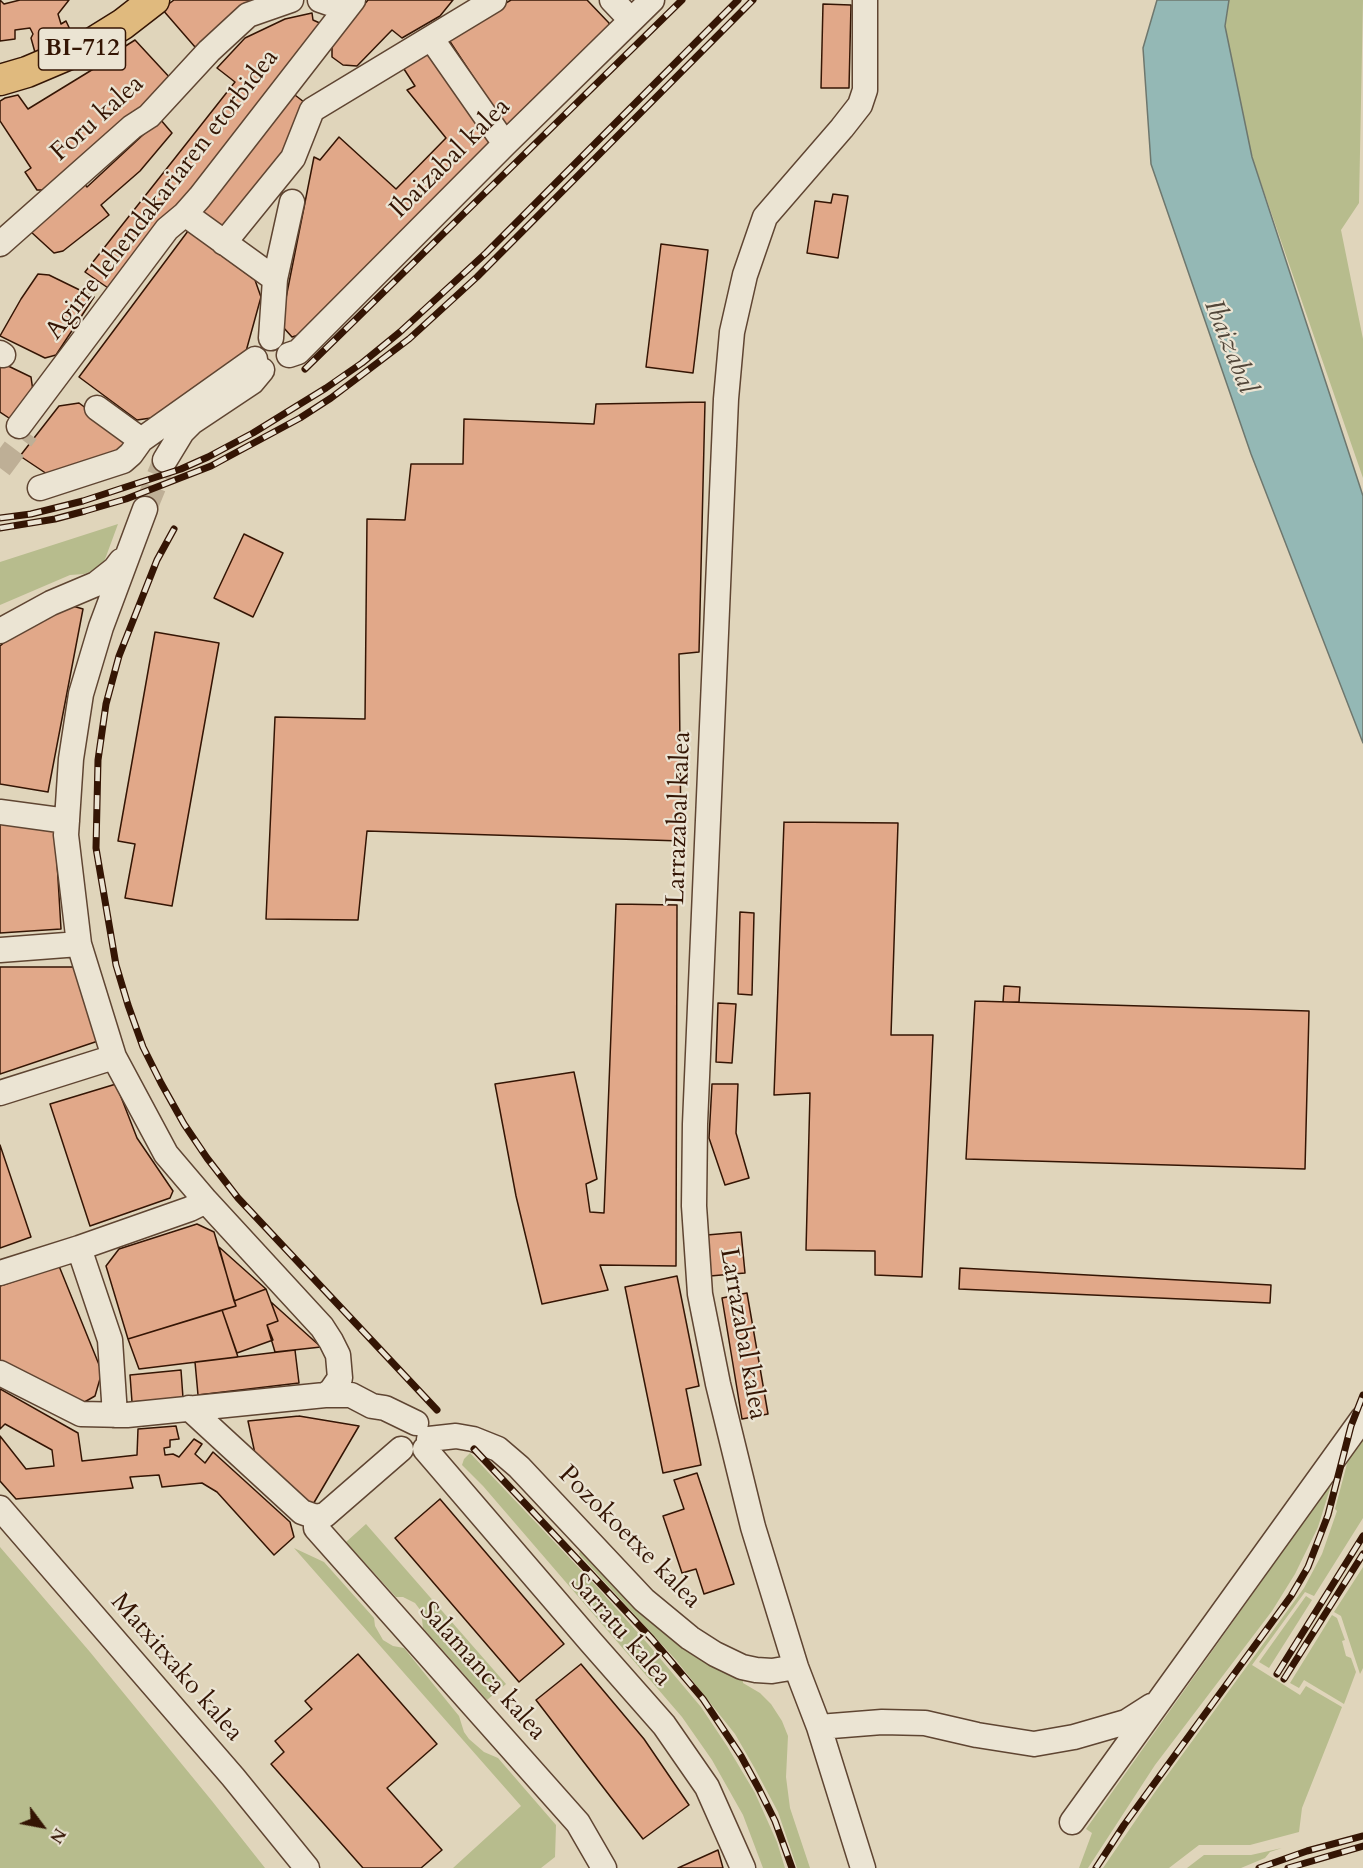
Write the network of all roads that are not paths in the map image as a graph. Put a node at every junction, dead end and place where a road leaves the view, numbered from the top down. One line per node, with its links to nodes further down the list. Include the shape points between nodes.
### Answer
1 (154, 0): 11 (main road, BI-712, via 86,47)
2 (291, 0): 16 (street, Foru kalea, via 248,15 149,116)
3 (320, 0): 8 (street)
4 (494, 0): 10 (street)
5 (612, 0): 9 (street)
6 (652, 0): 9 (street, Ibaizabal kalea)
7 (865, 0): 48 (street, Larrazabal kalea, via 865,90 860,105 765,217 745,275 732,332 725,411 695,1124 694,1206 700,1294 751,1516)
8 (350, 4): 14 (street, Agirre lehendakariaren etorbidea)
9 (631, 20): 12 (street, Ibaizabal kalea)
10 (431, 38): 12 (street); 15 (street, via 312,110 293,158)
11 (0, 80)
12 (505, 144): 19 (street, Ibaizabal kalea, via 298,352)
13 (292, 202): 17 (street)
14 (185, 214): 15 (street); 22 (street, Agirre lehendakariaren etorbidea, via 167,229)
15 (224, 243): 17 (street)
16 (0, 244)
17 (275, 279): 18 (street)
18 (272, 338): 19 (street, via 285,345); 20 (street, via 258,344)
19 (289, 355): 20 (street, via 286,365 278,371 272,372)
20 (259, 364): 23 (street); 24 (street, via 252,382 192,422)
21 (97, 408): 23 (street)
22 (19, 426)
23 (141, 440): 25 (street, via 123,461)
24 (165, 460)
25 (40, 488)
26 (145, 509): 27 (street)
27 (128, 551): 28 (street, via 115,569); 29 (street)
28 (79, 591): 29 (street, via 93,603); 30 (street)
29 (101, 627): 32 (street, via 81,694)
30 (0, 631)
31 (0, 812): 32 (street)
32 (67, 821): 33 (street)
33 (80, 944): 34 (street); 35 (street)
34 (0, 950)
35 (114, 1057): 36 (street); 37 (street, via 166,1154)
36 (0, 1093)
37 (206, 1201): 38 (street); 41 (street, via 322,1327 338,1355)
38 (79, 1248): 39 (street); 43 (street, via 110,1340)
39 (0, 1273)
40 (0, 1374): 43 (street, via 81,1414)
41 (347, 1393): 42 (street); 45 (street, via 385,1408)
42 (189, 1408): 43 (street); 47 (street, via 302,1512)
43 (115, 1415)
44 (1363, 1418): 49 (street)
45 (414, 1439): 47 (street, via 325,1515); 48 (street, Pozokoetxe kalea, via 473,1438 498,1449 644,1600 690,1638 742,1667 772,1671); 54 (street, Sarratu kalea, via 664,1725 707,1788)
46 (0, 1508): 52 (street, Matxitxako kalea)
47 (316, 1517): 53 (street, Salamanca kalea, via 316,1528 578,1823)
48 (795, 1667): 50 (street, Larrazabal kalea)
49 (1160, 1701): 50 (street, via 1126,1722 1034,1744 925,1723); 51 (street)
50 (819, 1727): 55 (street)
51 (1072, 1822)
52 (307, 1868)
53 (604, 1868)
54 (743, 1868)
55 (863, 1868)

